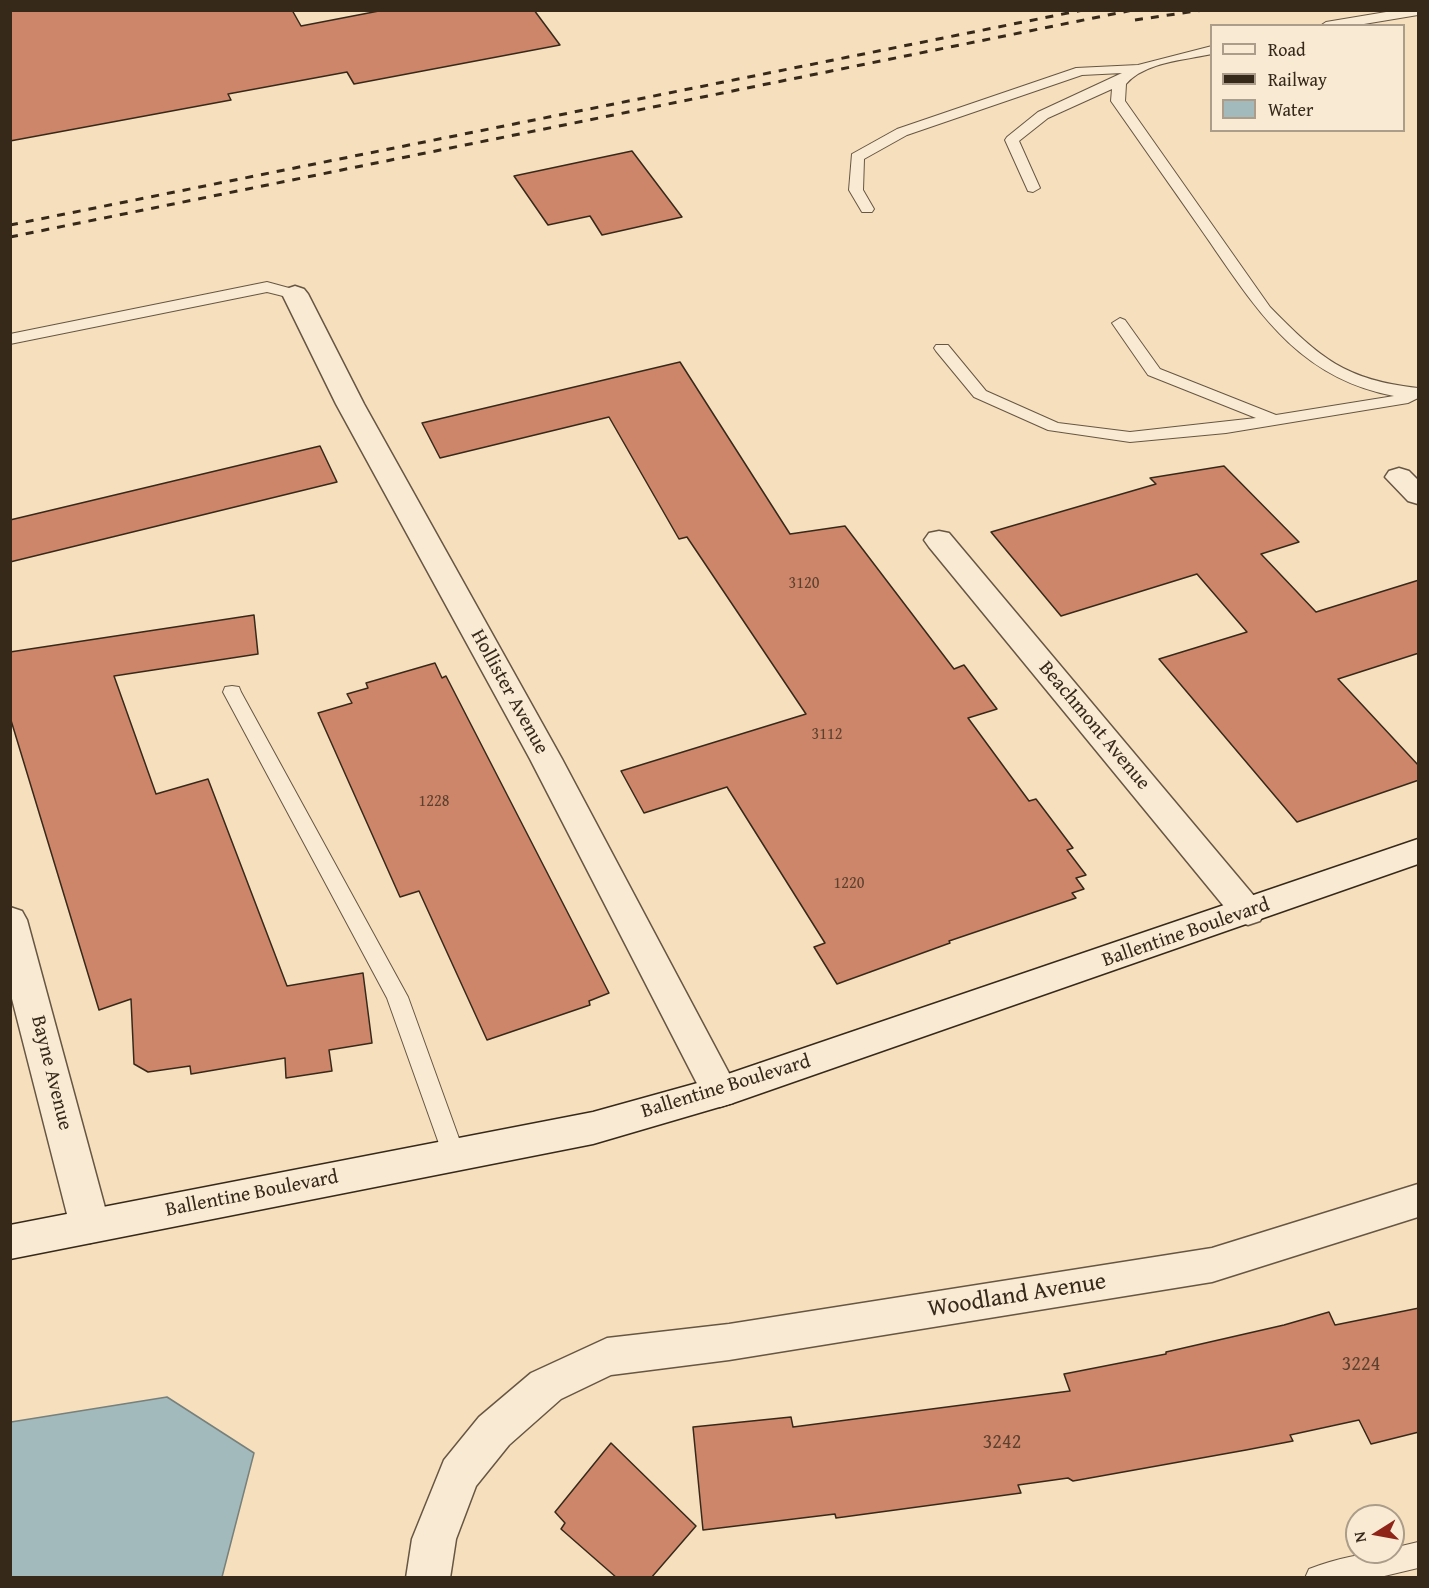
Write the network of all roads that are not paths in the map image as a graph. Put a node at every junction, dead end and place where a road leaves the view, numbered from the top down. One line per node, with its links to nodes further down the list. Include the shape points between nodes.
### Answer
1 (1419, 11): 2 (lane)
2 (1338, 24)
3 (1210, 51): 4 (lane)
4 (1140, 69): 5 (lane); 7 (lane, via 1081,70 902,132 857,157 856,190)
5 (1122, 80): 6 (lane, via 1043,115 1012,140); 12 (lane, via 1118,101 1265,310 1329,369 1375,387)
6 (1033, 188)
7 (867, 209)
8 (295, 294): 10 (lane, via 267,287); 19 (street, Hollister Avenue, via 350,404 546,759)
9 (1120, 323): 13 (lane, via 1154,372)
10 (10, 339)
11 (942, 348): 13 (lane, via 980,394 1054,427 1130,437)
12 (1419, 395): 13 (lane)
13 (1275, 420)
14 (939, 540): 17 (street, Beachmont Avenue)
15 (232, 692): 20 (lane, via 397,997)
16 (1419, 851): 17 (street, Ballentine Boulevard)
17 (1248, 912): 19 (street, Ballentine Boulevard)
18 (10, 920): 22 (street, Bayne Avenue)
19 (720, 1092): 20 (street, Ballentine Boulevard, via 593,1128)
20 (454, 1155): 22 (street, Ballentine Boulevard)
21 (1419, 1202): 25 (street, Woodland Avenue, via 1212,1265 729,1342 607,1357 546,1386 494,1431 459,1474 434,1539)
22 (90, 1226): 23 (street, Ballentine Boulevard)
23 (10, 1242)
24 (1419, 1556): 26 (lane)
25 (428, 1578)
26 (1318, 1578)

